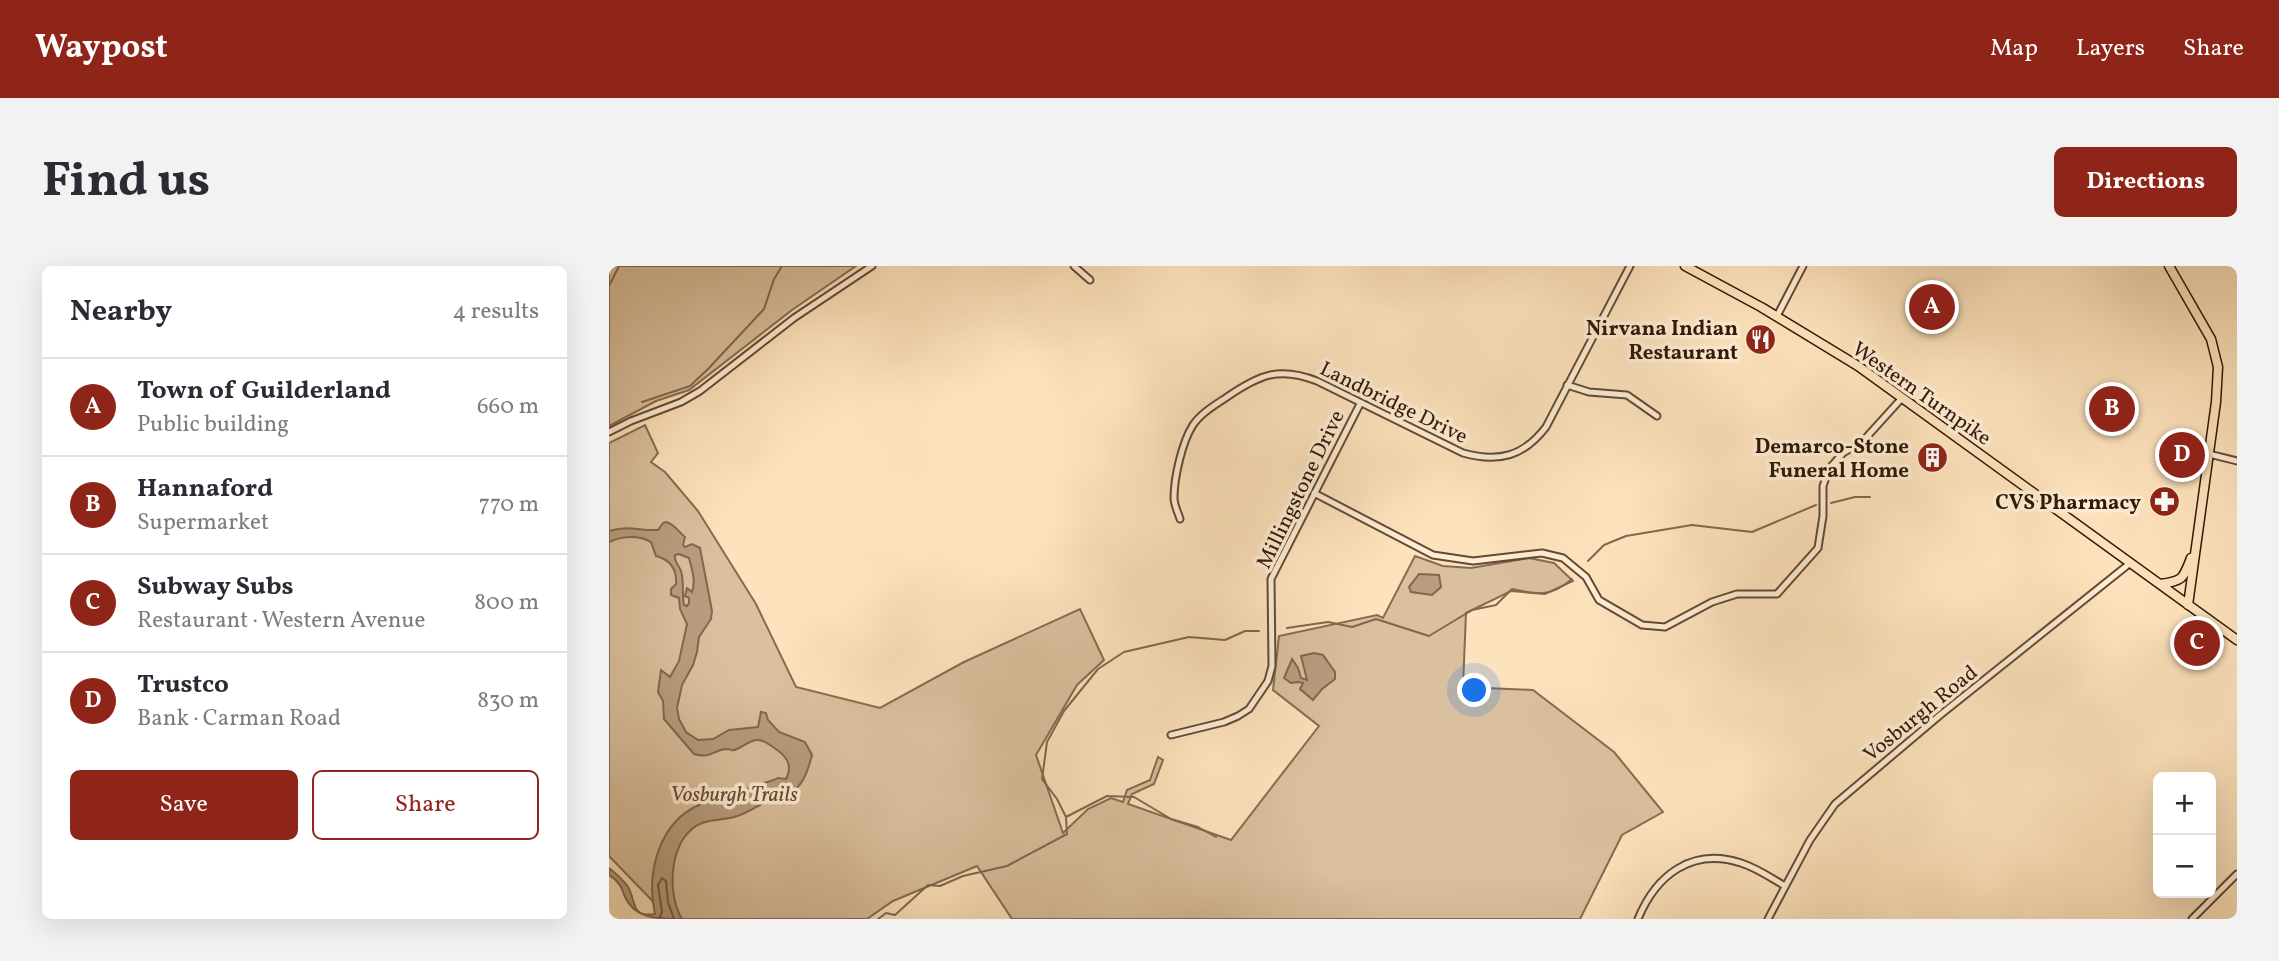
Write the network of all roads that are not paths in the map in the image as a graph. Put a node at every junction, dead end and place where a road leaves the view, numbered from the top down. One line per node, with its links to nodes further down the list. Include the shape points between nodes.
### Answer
1 (873, 266): 13 (street, via 794,318 700,391)
2 (1074, 266): 7 (street)
3 (1630, 266): 9 (street, Landbridge Drive)
4 (1685, 266): 8 (main road, Western Turnpike)
5 (1803, 266): 8 (street)
6 (2169, 266): 14 (main road, via 2204,324 2217,358)
7 (1090, 280)
8 (1777, 316): 10 (main road, Western Turnpike)
9 (1567, 385): 11 (street, Landbridge Drive, via 1538,437 1504,457 1463,453); 12 (street, via 1627,396)
10 (1902, 398): 16 (street, via 1863,441 1829,469 1823,486 1818,548 1777,594 1737,594 1665,627 1642,625 1598,600 1585,578 1563,558 1542,553 1473,561 1433,555); 19 (main road, Western Turnpike)
11 (1360, 404): 16 (street, Millingstone Drive); 17 (street, Landbridge Drive, via 1303,376 1280,373 1250,381 1194,423 1186,439 1174,500)
12 (1657, 416)
13 (609, 432)
14 (2209, 454): 15 (street); 18 (main road)
15 (2237, 461)
16 (1314, 494): 23 (street, Millingstone Drive, via 1271,579 1272,666 1268,681 1249,709 1238,716)
17 (1180, 519)
18 (2196, 546): 20 (main road, via 2183,577); 21 (main road)
19 (2129, 564): 20 (main road, Western Turnpike); 25 (street, Vosburgh Road, via 1835,804)
20 (2160, 584): 21 (main road, Western Turnpike)
21 (2188, 605): 22 (main road, Western Turnpike)
22 (2237, 639)
23 (1171, 735)
24 (2237, 874): 28 (street)
25 (1785, 886): 26 (street, via 1741,863 1707,858 1675,870 1660,882); 27 (street, Vosburgh Road)
26 (1638, 919)
27 (1768, 919)
28 (2192, 919)

